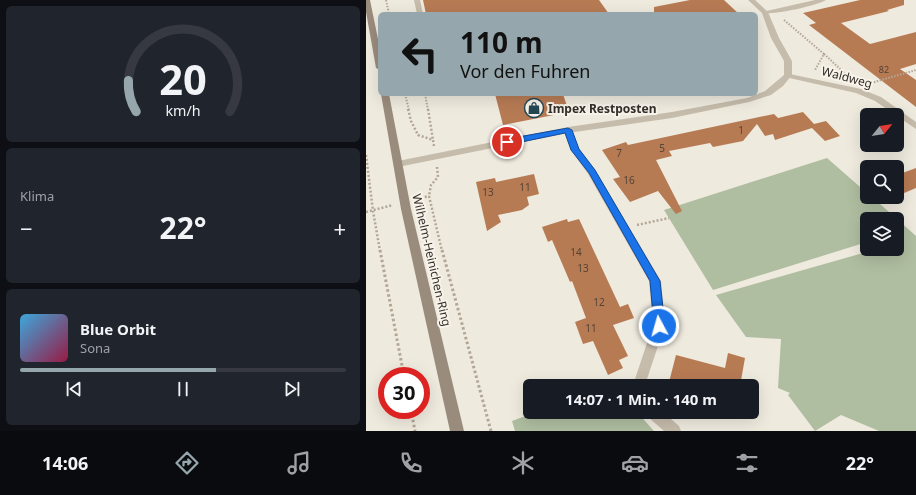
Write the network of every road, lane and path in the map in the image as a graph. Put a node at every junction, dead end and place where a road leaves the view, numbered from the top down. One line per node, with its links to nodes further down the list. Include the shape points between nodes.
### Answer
1 (367, 0): 11 (main road)
2 (386, 0): 7 (path)
3 (416, 0): 8 (street)
4 (751, 0): 9 (street)
5 (823, 0): 6 (street)
6 (777, 11): 9 (street); 10 (path, Waldweg)
7 (389, 12)
8 (419, 12)
9 (765, 12): 13 (street, via 788,61)
10 (824, 54): 14 (path, Waldweg); 15 (path)
11 (378, 58)
12 (916, 70): 15 (path)
13 (788, 75): 14 (street, Waldweg); 20 (street, via 768,93 749,100 672,115)
14 (810, 80): 15 (street, Waldweg)
15 (859, 88): 19 (street, Waldweg)
16 (385, 96): 24 (main road, Wilhelm-Heinichen-Ring)
17 (405, 96): 21 (path, via 411,122 418,136)
18 (425, 96): 21 (path)
19 (916, 126)
20 (568, 130): 23 (street); 28 (street, via 575,150 592,172)
21 (433, 140): 23 (path)
22 (366, 155): 25 (path)
23 (436, 156): 24 (street); 35 (path, via 438,177 431,185 429,196 454,299)
24 (398, 164): 34 (main road, Wilhelm-Heinichen-Ring)
25 (373, 211): 26 (path); 29 (path)
26 (366, 212)
27 (668, 218): 28 (path)
28 (625, 228): 30 (street, via 655,281 659,326)
29 (402, 367)
30 (642, 379)
31 (413, 419): 33 (path)
32 (661, 419): 36 (street)
33 (415, 431)
34 (457, 431)
35 (491, 431)
36 (674, 431)

